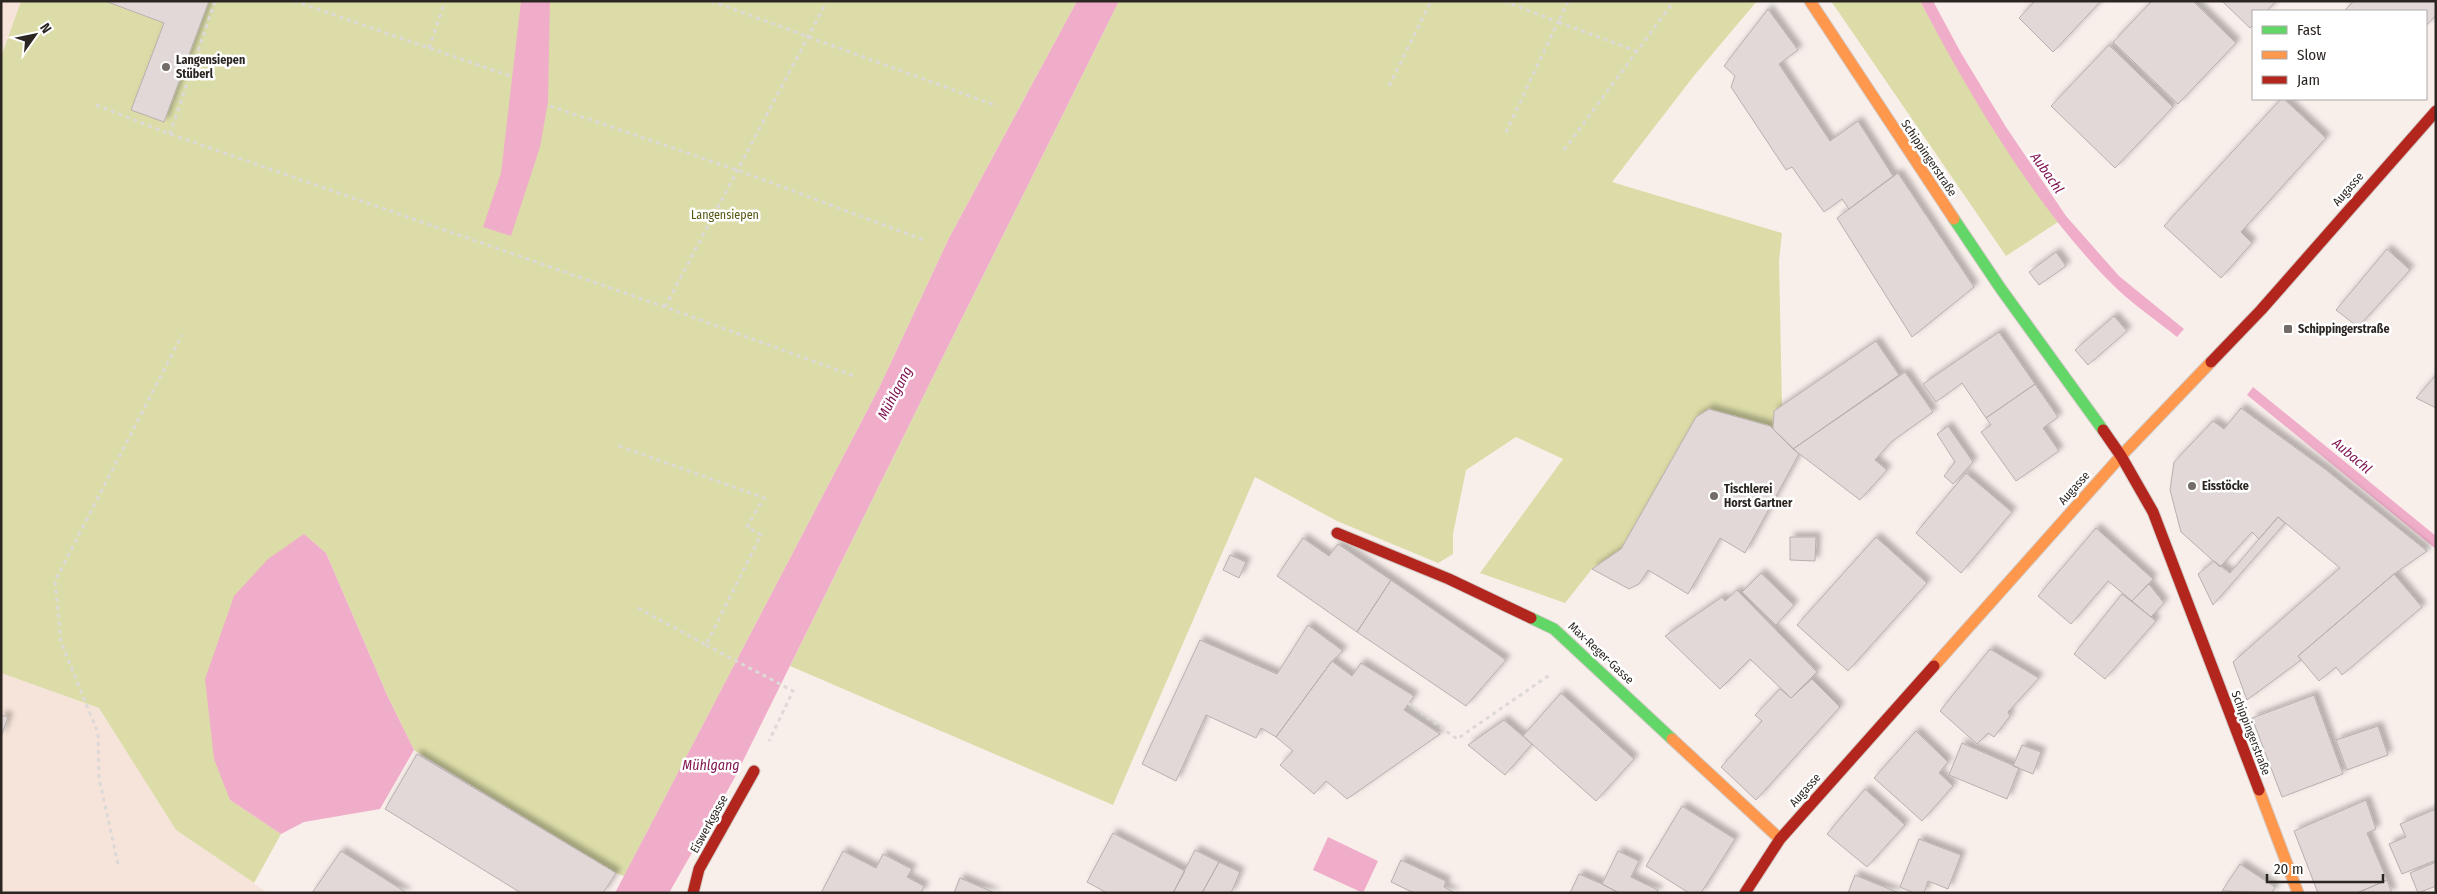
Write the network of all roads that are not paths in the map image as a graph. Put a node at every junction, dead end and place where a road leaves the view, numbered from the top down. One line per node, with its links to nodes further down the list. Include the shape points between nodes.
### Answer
1 (1810, 1): 3 (street, Schippingerstraße, via 1873,100)
2 (2436, 111): 3 (street, Augasse, via 2254,317)
3 (2121, 456): 6 (street, Augasse); 9 (street, Schippingerstraße, via 2153,512)
4 (1337, 533): 6 (street, Max-Reger-Gasse, via 1503,603 1554,629)
5 (754, 771): 7 (street, Eiswerkgasse, via 699,870)
6 (1780, 839): 8 (street, Augasse)
7 (693, 893)
8 (1745, 893)
9 (2298, 893)

